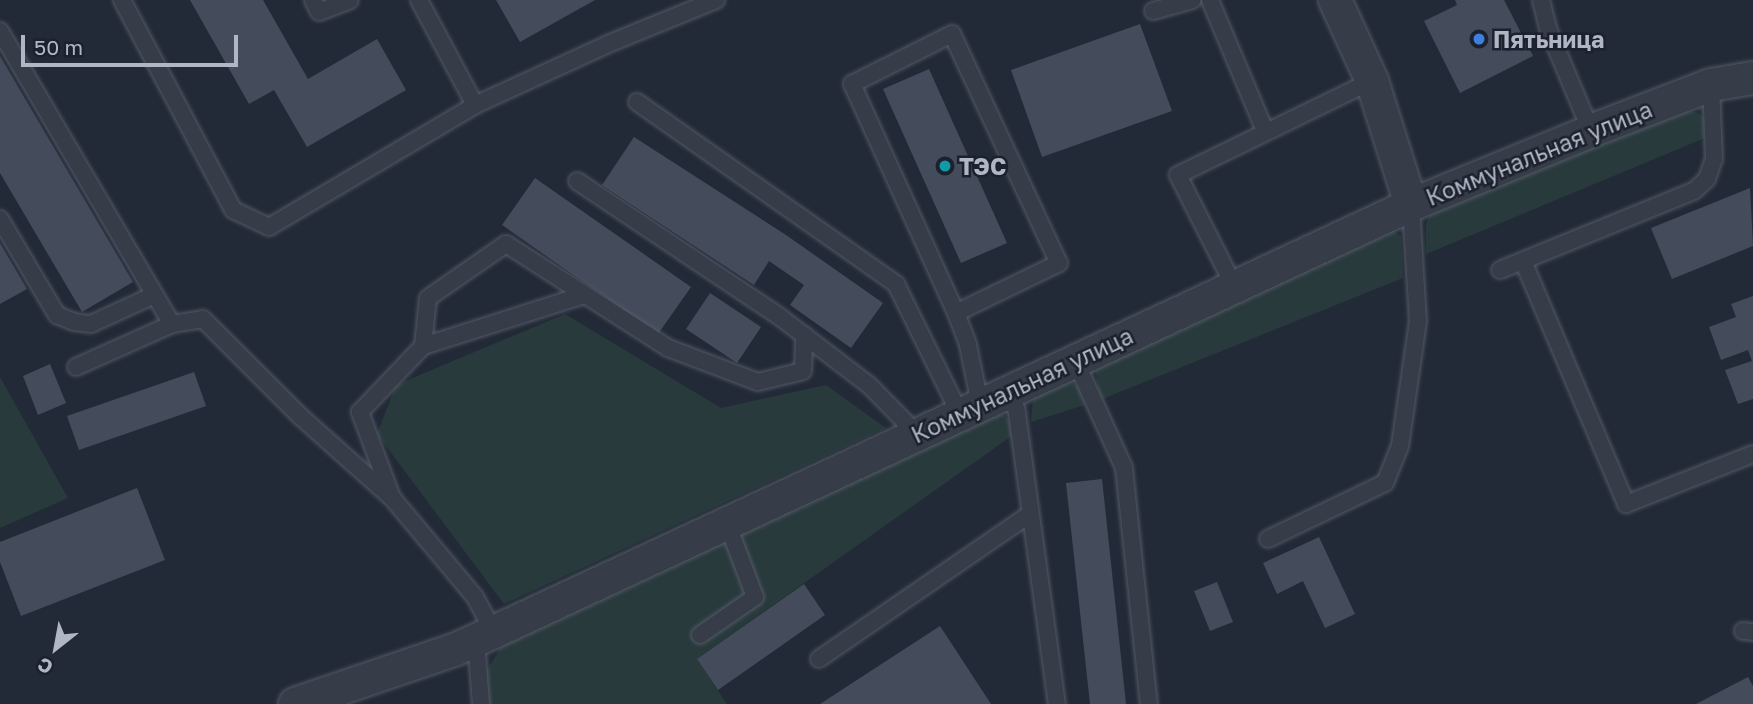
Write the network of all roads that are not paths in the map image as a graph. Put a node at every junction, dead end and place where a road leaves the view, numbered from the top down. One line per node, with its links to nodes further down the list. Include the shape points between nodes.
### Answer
1 (122, 0): 16 (lane, via 233,211 269,227)
2 (313, 0): 3 (lane, via 319,12)
3 (350, 0)
4 (419, 0): 16 (lane)
5 (716, 0): 16 (lane)
6 (1193, 0): 10 (lane)
7 (1210, 0): 17 (lane)
8 (1335, 0): 13 (street)
9 (1541, 0): 18 (lane, via 1549,31)
10 (1153, 11)
11 (0, 32): 25 (lane)
12 (1753, 78): 14 (street, Коммунальная улица)
13 (1371, 81): 17 (lane); 20 (street)
14 (1711, 85): 18 (street, Коммунальная улица); 22 (lane, via 1713,159 1707,179 1694,191)
15 (637, 102): 34 (lane, via 896,285)
16 (475, 106)
17 (1265, 131): 24 (lane, via 1178,175)
18 (1591, 131): 20 (street, Коммунальная улица)
19 (577, 181): 29 (lane)
20 (1411, 205): 24 (street, Коммунальная улица); 40 (lane, via 1418,321 1400,446 1385,483)
21 (0, 219): 25 (lane, via 57,315 91,324)
22 (1523, 261): 23 (lane); 36 (lane, via 1626,504)
23 (1500, 270)
24 (1234, 286): 31 (street, Коммунальная улица)
25 (154, 295): 28 (lane)
26 (584, 295): 29 (lane, via 668,348 758,382 803,371); 30 (lane); 30 (lane, via 506,244 428,298)
27 (956, 313): 27 (lane, via 1059,263 952,34 852,84); 34 (lane, via 968,345)
28 (172, 324): 32 (lane); 37 (lane, via 203,319 300,416)
29 (804, 335): 35 (lane, via 869,385)
30 (423, 346): 37 (lane, via 360,412)
31 (1076, 362): 33 (street, Коммунальная улица); 47 (lane, via 1124,468)
32 (76, 367)
33 (1011, 390): 34 (street, Коммунальная улица); 38 (lane)
34 (970, 409): 35 (street, Коммунальная улица)
35 (917, 434): 39 (street, Коммунальная улица)
36 (1753, 454)
37 (393, 499): 42 (lane, via 475,597)
38 (1030, 514): 43 (lane); 46 (lane)
39 (727, 523): 41 (lane, via 755,597); 42 (street, Коммунальная улица)
40 (1268, 539)
41 (700, 635)
42 (485, 636): 44 (street, Коммунальная улица); 45 (lane)
43 (819, 659)
44 (295, 704)
45 (481, 704)
46 (1057, 704)
47 (1149, 704)

